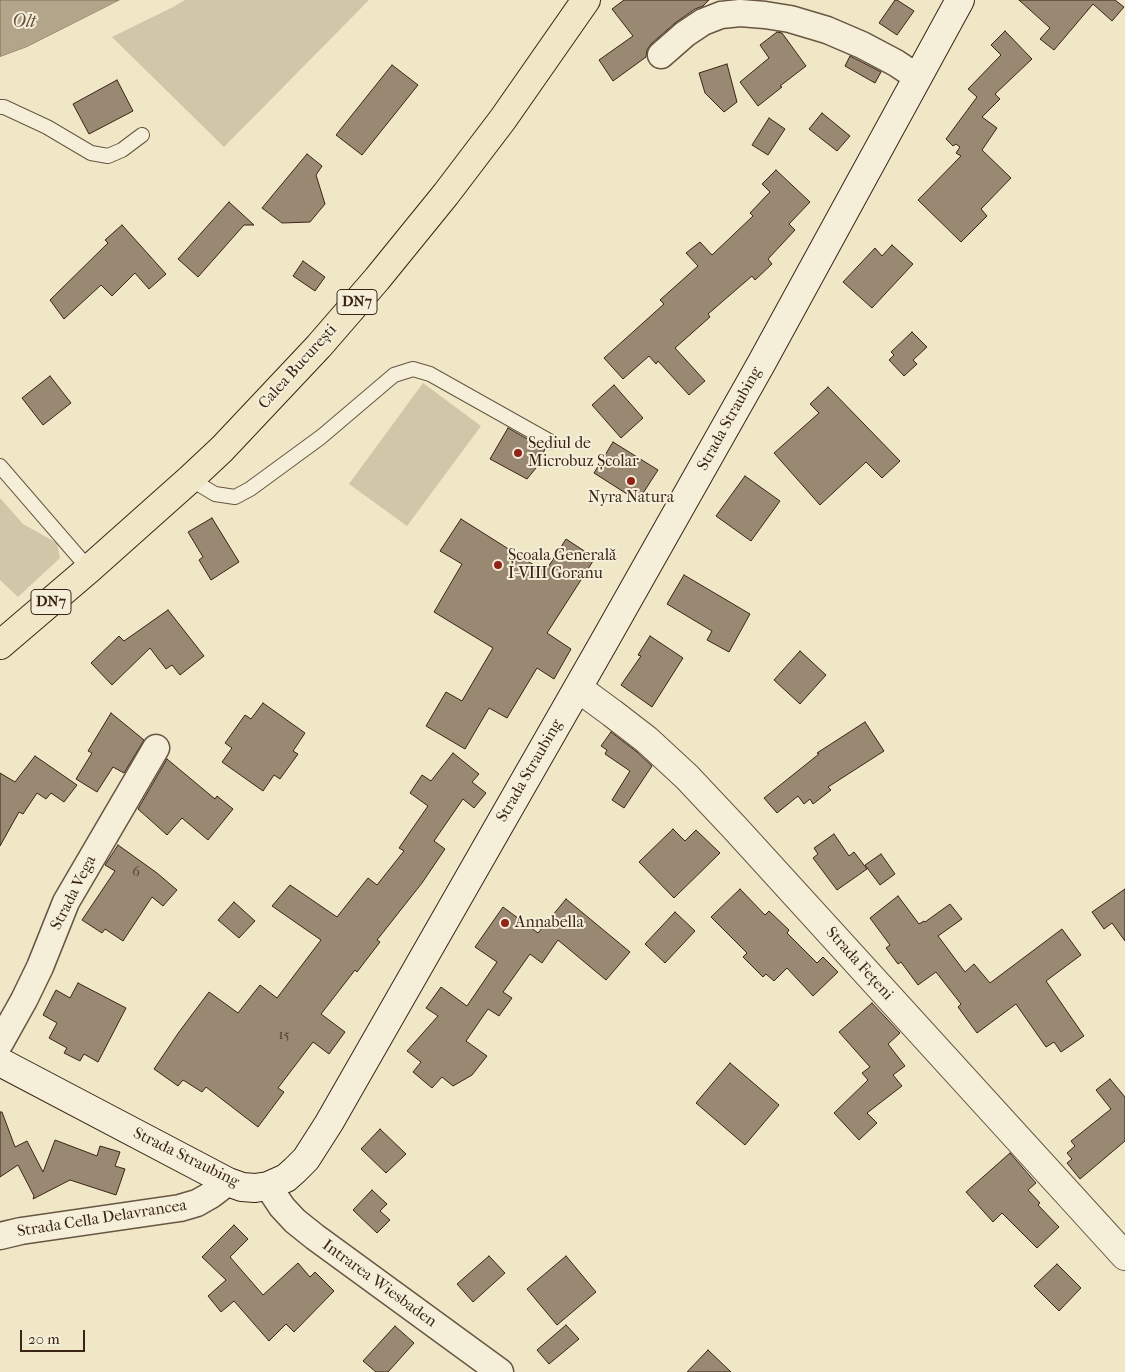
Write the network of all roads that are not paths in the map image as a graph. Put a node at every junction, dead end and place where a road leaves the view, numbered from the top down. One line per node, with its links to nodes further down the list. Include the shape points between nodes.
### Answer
1 (586, 0): 9 (highway, Calea București / DN7, via 503,119 377,279 271,398)
2 (960, 0): 4 (main road, Strada Straubing)
3 (661, 55): 4 (street, via 685,34 721,15 765,15 827,30 862,45)
4 (917, 77): 12 (main road, Strada Straubing, via 761,364)
5 (0, 107): 6 (lane, via 47,127 91,153 108,156)
6 (142, 135)
7 (552, 442): 9 (lane, via 430,374 413,369 394,375 321,437 235,497 215,494)
8 (0, 466): 10 (lane)
9 (190, 479): 10 (highway, Calea București / DN7)
10 (89, 569): 11 (highway, Calea București / DN7)
11 (0, 645)
12 (578, 688): 17 (main road, Strada Straubing, via 317,1142 295,1170); 19 (main road, Strada Fețeni, via 647,740 687,777)
13 (156, 748): 14 (street, Strada Vega, via 66,902 40,967)
14 (0, 1043)
15 (0, 1062): 16 (main road, Strada Straubing)
16 (228, 1182): 17 (main road, Strada Straubing, via 248,1188); 18 (street, Strada Cella Delavrancea, via 197,1203 180,1208)
17 (268, 1186): 20 (street, Intrarea Wiesbaden, via 282,1207 308,1232)
18 (0, 1236)
19 (1125, 1256)
20 (500, 1372)

